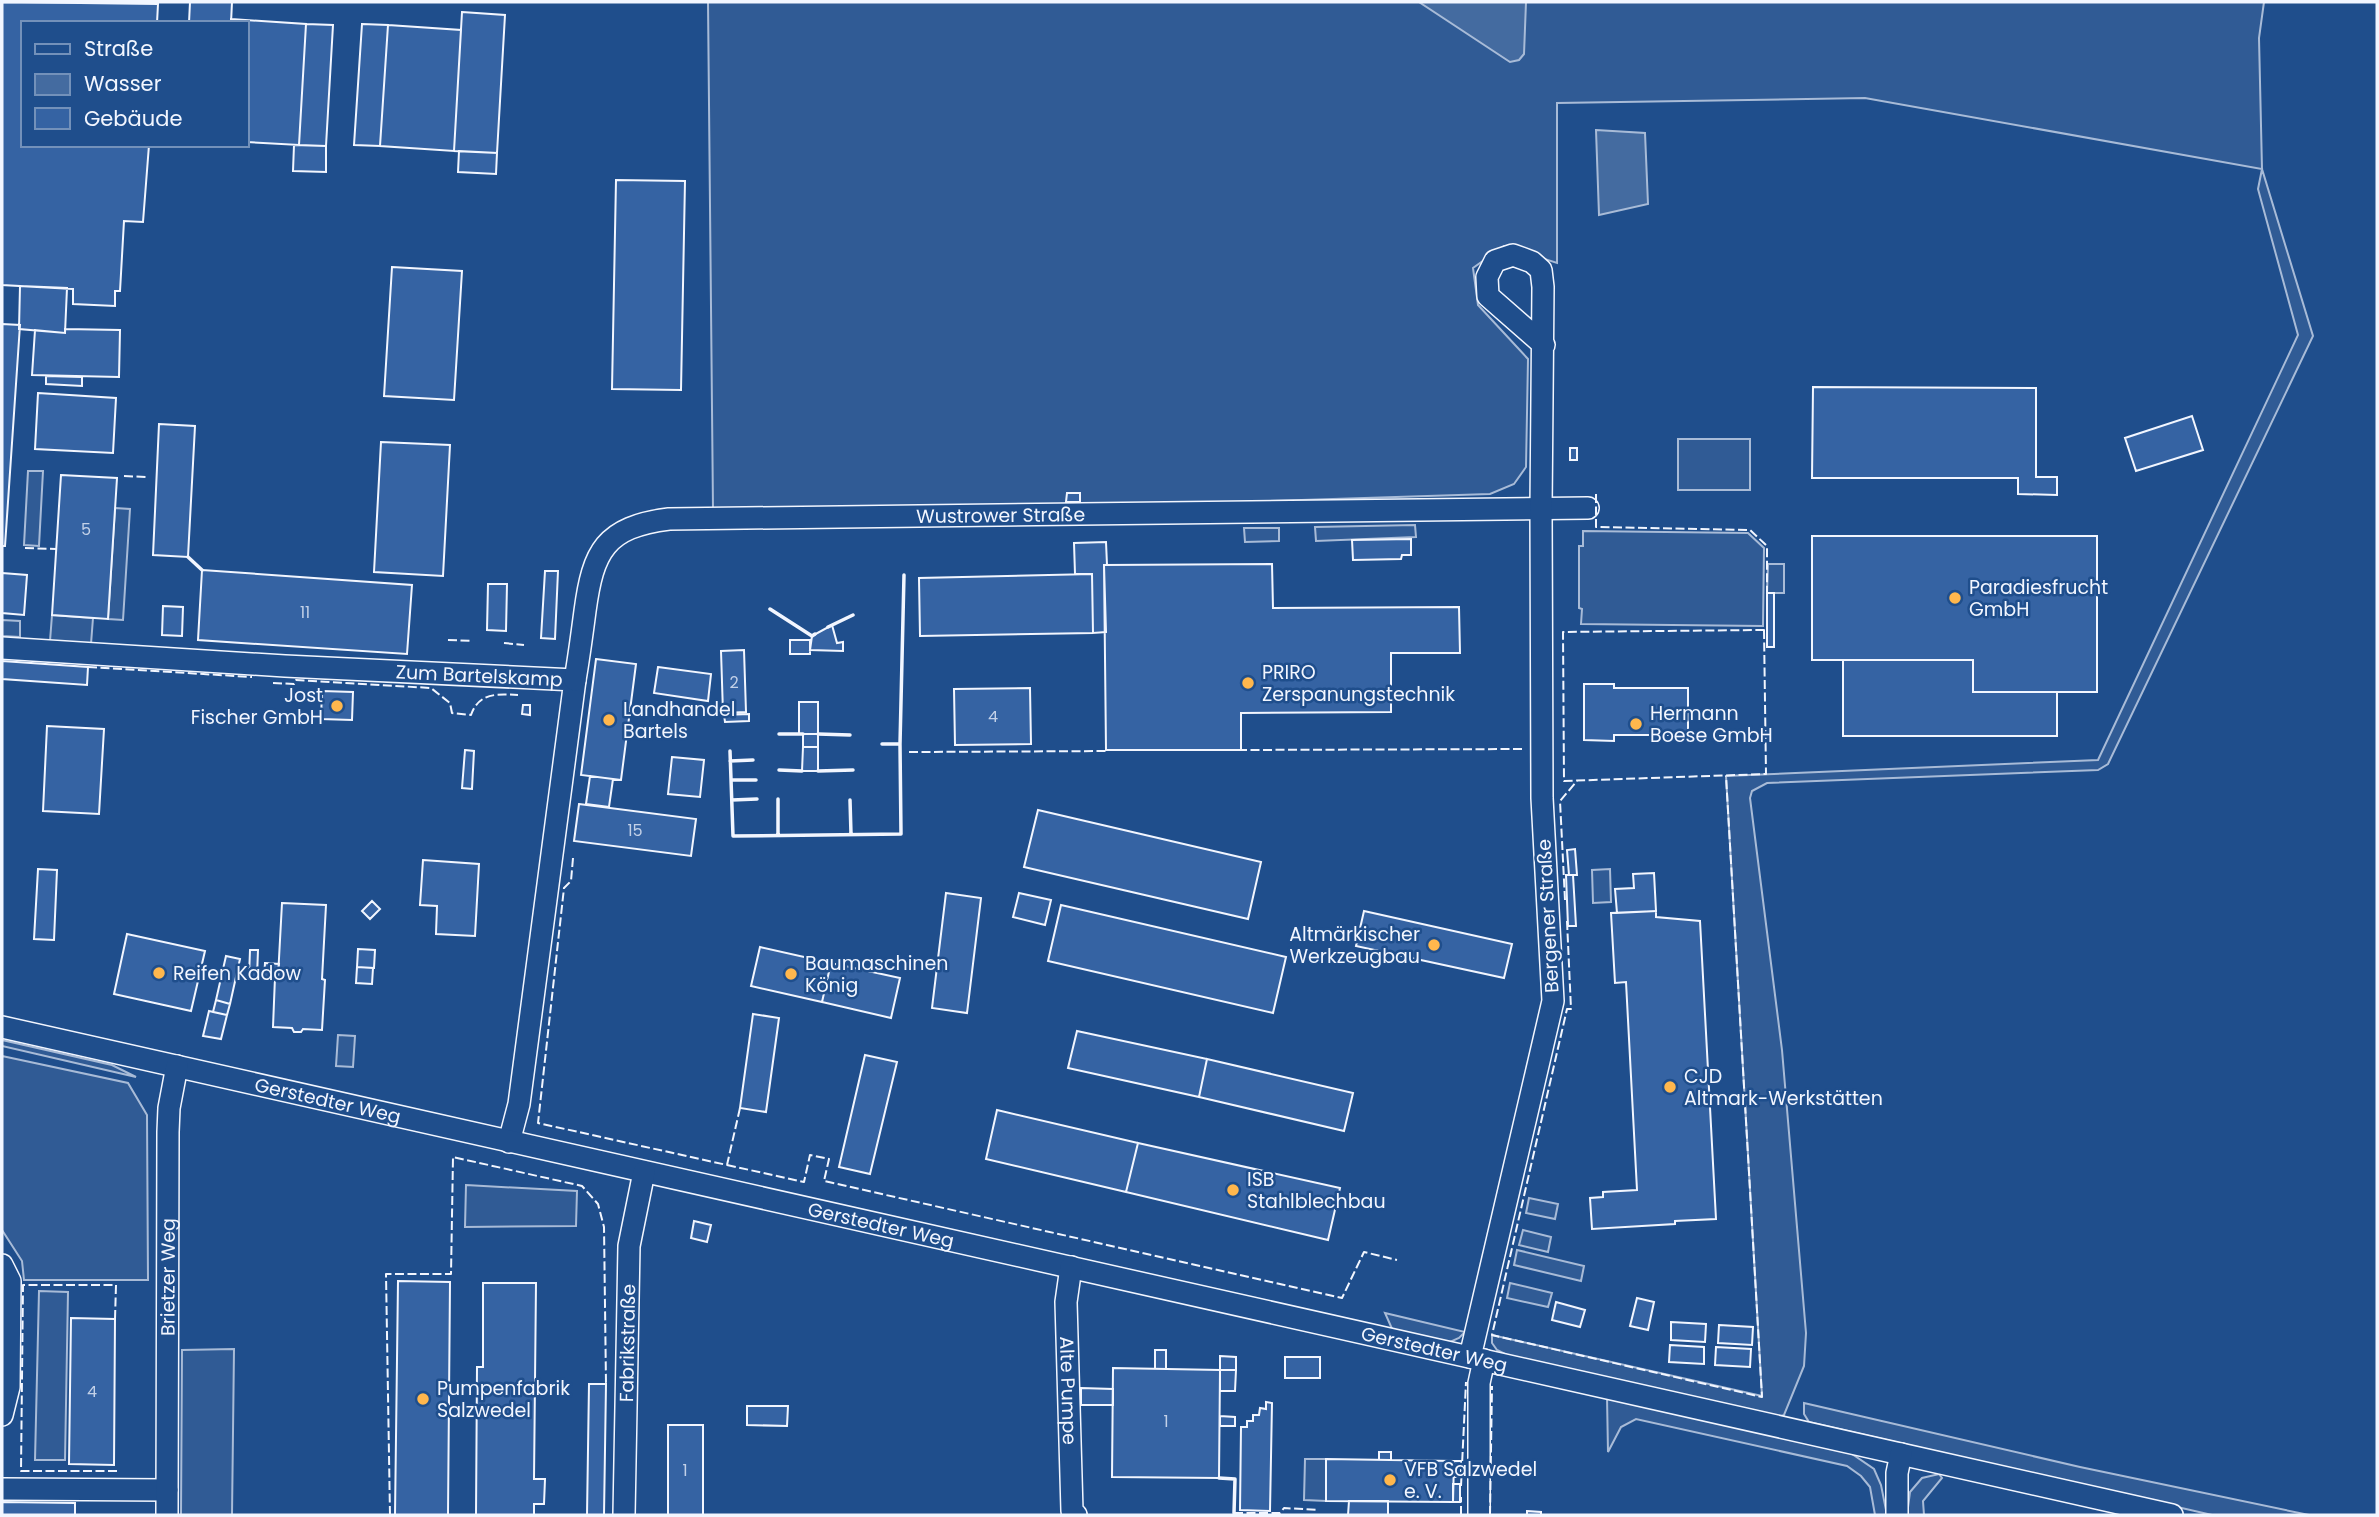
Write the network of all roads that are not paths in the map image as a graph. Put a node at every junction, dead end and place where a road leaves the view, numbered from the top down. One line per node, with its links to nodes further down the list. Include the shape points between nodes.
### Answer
1 (1544, 345): 2 (street, Bergener Straße)
2 (1541, 508): 3 (street, Wustrower Straße); 5 (street, Wustrower Straße, via 650,521 618,534 598,554); 12 (street, Bergener Straße, via 1542,798 1553,1001)
3 (1588, 508)
4 (2, 648): 5 (street, Zum Bartelskamp)
5 (575, 680): 8 (street, Zum Bartelskamp, via 519,1104)
6 (2, 1027): 7 (street, Gerstedter Weg)
7 (177, 1066): 8 (street, Gerstedter Weg); 16 (street, Brietzer Weg, via 168,1132)
8 (509, 1142): 9 (street, Gerstedter Weg)
9 (645, 1172): 11 (street, Gerstedter Weg); 18 (street, Fabrikstraße, via 629,1246)
10 (2, 1265): 13 (street, via 10,1281 10,1332 9,1387)
11 (1071, 1267): 12 (street, Gerstedter Weg); 19 (street, Alte Pumpe, via 1066,1302 1072,1511)
12 (1477, 1359): 14 (street, Gerstedter Weg); 20 (street)
13 (2, 1415)
14 (1901, 1454): 21 (street); 22 (street, Gerstedter Weg)
15 (2, 1489): 16 (street)
16 (167, 1490): 17 (street, Brietzer Weg)
17 (167, 1515)
18 (624, 1515)
19 (1076, 1515)
20 (1479, 1515)
21 (1897, 1515)
22 (2172, 1515)

